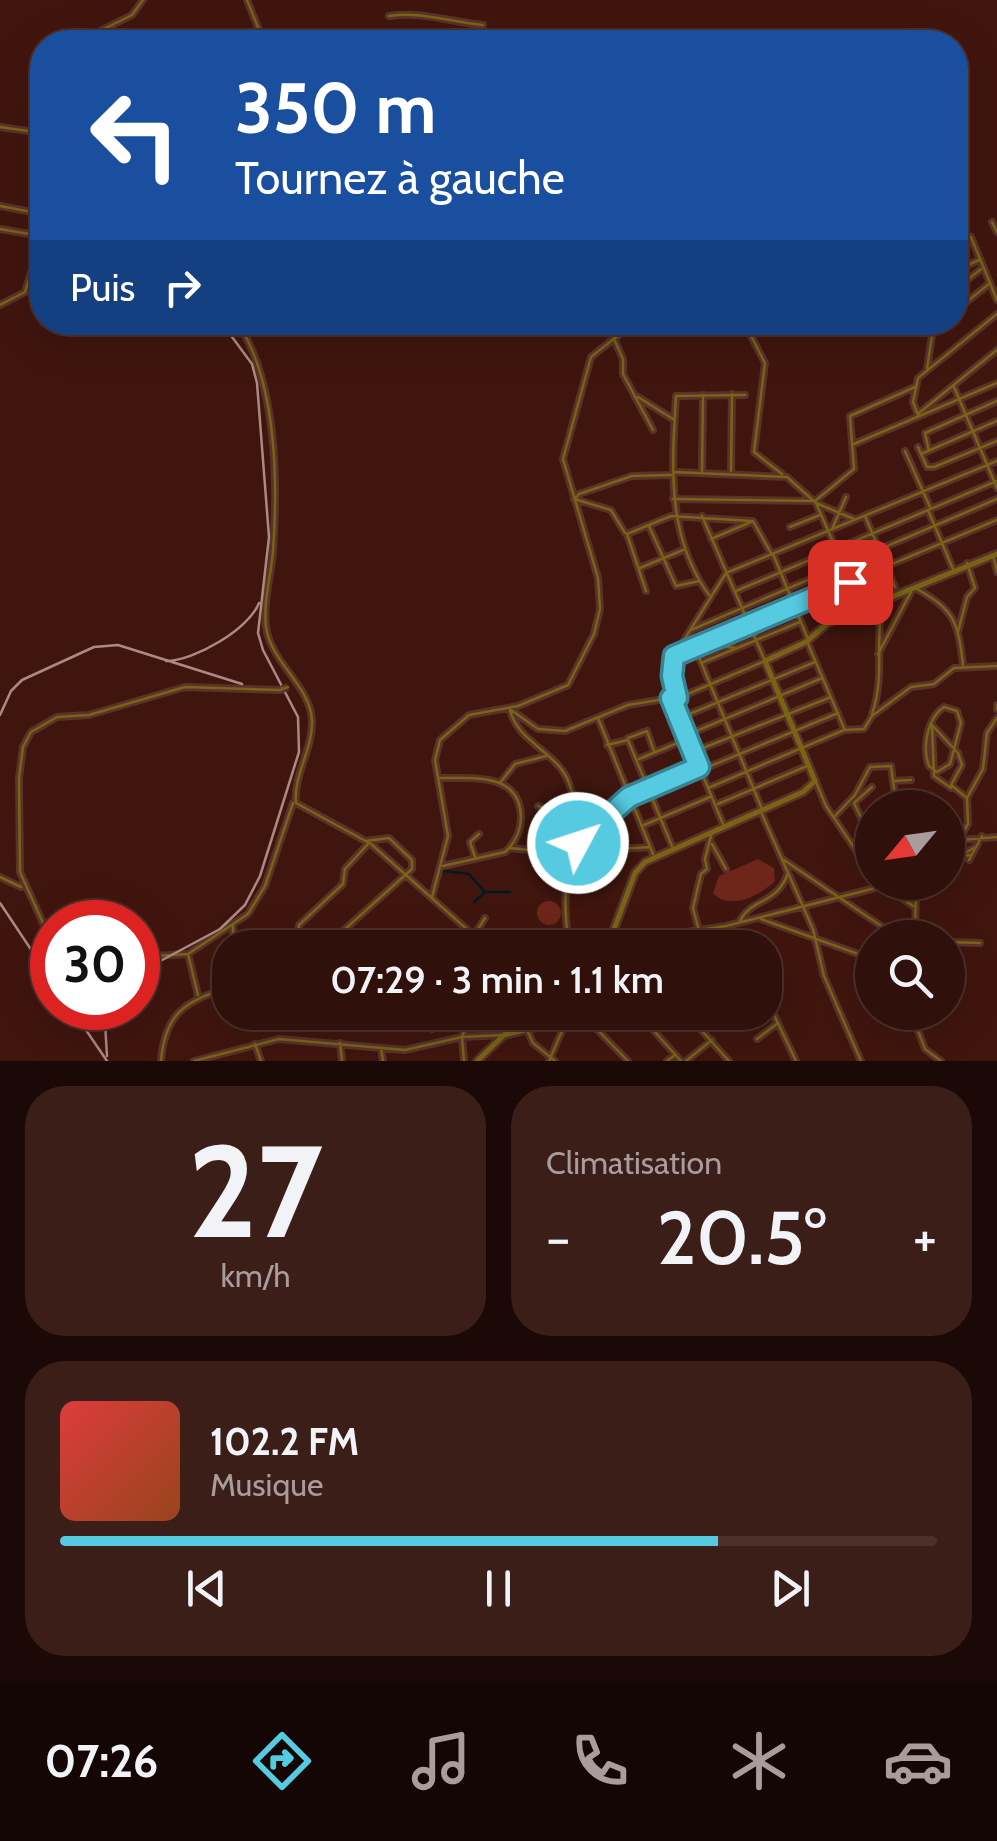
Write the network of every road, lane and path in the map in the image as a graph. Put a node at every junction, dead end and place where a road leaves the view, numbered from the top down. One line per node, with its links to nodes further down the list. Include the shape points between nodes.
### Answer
1 (143, 0): 5 (street, via 132,16)
2 (247, 0): 6 (street)
3 (389, 16): 4 (street, via 417,12)
4 (483, 25)
5 (102, 30)
6 (259, 30)
7 (0, 127): 8 (street)
8 (30, 131)
9 (0, 206): 10 (street)
10 (30, 212)
11 (992, 222): 13 (street)
12 (0, 229): 14 (street)
13 (997, 232)
14 (30, 234)
15 (971, 238): 16 (street)
16 (981, 259): 17 (street); 18 (street)
17 (968, 265)
18 (984, 268): 20 (street); 21 (street)
19 (30, 276): 24 (street, via 25,292)
20 (968, 280)
21 (990, 283): 22 (street); 23 (street)
22 (997, 300)
23 (968, 301)
24 (0, 305)
25 (997, 314): 31 (street)
26 (244, 335): 130 (street, via 264,376 268,405 274,540 266,625)
27 (751, 335): 59 (street, via 765,366 754,452)
28 (932, 335): 31 (street)
29 (615, 336): 37 (street); 64 (street, via 589,362 571,420 564,459)
30 (997, 350): 33 (street)
31 (926, 370): 34 (street)
32 (997, 383): 39 (street)
33 (954, 387): 39 (street); 41 (street)
34 (915, 388): 41 (street); 48 (street, via 850,416)
35 (702, 393): 36 (street); 43 (street, via 677,394); 58 (street)
36 (732, 394): 38 (street); 56 (street)
37 (634, 395): 43 (street); 45 (street)
38 (745, 395)
39 (960, 398): 41 (street); 42 (street)
40 (997, 402): 42 (street)
41 (918, 415): 48 (street)
42 (966, 415): 46 (street); 52 (street, via 926,433)
43 (674, 420): 57 (street)
44 (997, 421): 46 (street)
45 (653, 430)
46 (974, 432): 50 (street); 52 (street)
47 (997, 441): 50 (street)
48 (853, 444): 67 (street, via 852,472)
49 (918, 447): 53 (street)
50 (980, 448): 53 (street, via 934,468); 55 (street)
51 (905, 450): 62 (street)
52 (928, 451): 53 (street)
53 (921, 454)
54 (997, 461): 55 (street)
55 (987, 465): 60 (street); 62 (street)
56 (732, 472): 58 (street); 59 (street)
57 (674, 473): 58 (street); 64 (street, via 632,476); 66 (street)
58 (702, 473)
59 (784, 475): 67 (street)
60 (996, 481): 61 (street); 68 (street)
61 (997, 488)
62 (924, 492): 68 (street); 73 (street)
63 (846, 498): 70 (street)
64 (574, 499): 82 (street, via 610,510); 137 (street, via 597,569 597,625 568,685)
65 (997, 499): 78 (street)
66 (673, 500): 67 (street); 71 (street)
67 (816, 502): 69 (street); 70 (street)
68 (929, 509): 78 (street); 81 (street)
69 (822, 514): 79 (street); 80 (street)
70 (839, 514): 74 (street); 80 (street)
71 (674, 516): 72 (street); 77 (street); 86 (street)
72 (702, 516): 76 (street); 83 (street)
73 (865, 516): 74 (street); 81 (street)
74 (856, 520): 80 (street)
75 (997, 520): 84 (street)
76 (751, 522): 83 (street); 88 (street)
77 (648, 524): 82 (street); 90 (street)
78 (934, 526): 84 (street); 87 (street)
79 (790, 528)
80 (830, 531): 85 (street); 88 (street)
81 (872, 533): 85 (street); 87 (street)
82 (626, 534): 95 (street)
83 (711, 539): 98 (street)
84 (942, 543): 93 (street); 94 (street)
85 (836, 548): 92 (street); 96 (street)
86 (685, 549): 90 (street); 99 (street)
87 (879, 550): 92 (street); 93 (street)
88 (772, 554): 96 (street); 98 (street)
89 (994, 554): 91 (street); 97 (street)
90 (663, 559): 95 (street); 99 (street, via 676,586)
91 (967, 563): 94 (street); 115 (street, via 975,588)
92 (842, 565): 100 (street); 103 (street)
93 (886, 567): 100 (street); 102 (street)
94 (953, 568): 101 (street)
95 (639, 569): 105 (street)
96 (780, 571): 103 (street); 106 (street)
97 (997, 572)
98 (726, 573): 106 (street); 107 (street)
99 (699, 581): 107 (street)
100 (850, 582): 108 (street); 110 (street)
101 (914, 586): 104 (street); 115 (street, via 940,600)
102 (894, 587)
103 (787, 588): 110 (street); 111 (street)
104 (906, 590): 109 (street); 122 (street, via 912,596)
105 (646, 591)
106 (734, 591): 111 (street)
107 (710, 596): 114 (street)
108 (858, 599)
109 (883, 600): 116 (street, via 828,623); 122 (street)
110 (794, 605): 112 (street); 113 (street)
111 (742, 608): 113 (street); 114 (street)
112 (800, 622): 116 (street); 117 (street)
113 (749, 626): 117 (street); 118 (street)
114 (690, 630): 121 (street)
115 (958, 634): 127 (street)
116 (808, 641): 123 (street); 124 (street)
117 (756, 642): 120 (street); 123 (street)
118 (703, 644): 119 (street); 120 (street)
119 (694, 648): 121 (street); 125 (street)
120 (740, 649): 125 (street)
121 (674, 656): 135 (street)
122 (877, 656): 140 (street, via 880,689)
123 (765, 661): 129 (street); 131 (street)
124 (815, 662): 128 (street); 129 (street)
125 (702, 663): 131 (street)
126 (997, 666): 127 (street)
127 (963, 667): 140 (street, via 934,684 908,689)
128 (822, 678): 132 (street); 133 (street)
129 (771, 679): 132 (street); 136 (street)
130 (294, 684): 178 (street, via 308,702 311,733); 214 (street, bridge, via 282,690 185,687 38,726 23,747 19,778)
131 (709, 684): 135 (street); 136 (street)
132 (778, 696): 139 (street); 144 (street)
133 (831, 697): 138 (street); 139 (street)
134 (671, 698): 135 (street); 141 (street); 142 (street)
135 (677, 698)
136 (717, 702): 142 (street); 144 (street)
137 (510, 709): 141 (street, via 552,732); 156 (street, via 521,732); 163 (street, via 469,716 445,734 436,753)
138 (838, 712): 146 (street); 147 (street)
139 (786, 714): 147 (street); 149 (street)
140 (872, 716): 146 (street, via 864,728)
141 (598, 717): 151 (street)
142 (680, 718): 148 (street)
143 (997, 718): 177 (street, via 986,733 983,769)
144 (724, 719): 148 (street); 149 (street)
145 (931, 724): 152 (street); 152 (street, via 944,707 958,712); 161 (street); 161 (street, via 926,756)
146 (844, 730): 153 (street)
147 (794, 732): 153 (street); 157 (street)
148 (688, 736): 154 (street); 155 (street)
149 (731, 737): 155 (street); 157 (street)
150 (627, 739): 151 (street); 154 (street, via 646,731); 158 (street)
151 (606, 745): 175 (street)
152 (954, 748): 161 (street, via 947,769); 174 (street, via 962,762 950,782)
153 (801, 749): 159 (street); 162 (street)
154 (654, 752): 158 (street)
155 (693, 752): 160 (street)
156 (548, 756): 167 (street, via 515,764); 194 (street, via 572,791)
157 (740, 756): 160 (street); 162 (street)
158 (636, 760): 171 (street)
159 (809, 766): 166 (street); 170 (street)
160 (700, 768): 169 (street); 171 (street)
161 (935, 771): 174 (street)
162 (747, 772): 169 (street); 170 (street)
163 (438, 778): 167 (street); 209 (street, via 448,836)
164 (892, 778): 165 (street); 173 (street); 182 (street, via 890,766 872,766)
165 (912, 780)
166 (815, 781): 181 (street); 182 (street)
167 (500, 783): 196 (street, via 520,810)
168 (872, 787): 172 (street)
169 (708, 788): 176 (street)
170 (754, 789): 179 (street); 181 (street)
171 (648, 790): 175 (street); 183 (street)
172 (869, 790)
173 (894, 790)
174 (955, 790)
175 (629, 797): 185 (street); 194 (street)
176 (712, 797): 179 (street); 183 (street)
177 (967, 798): 187 (street)
178 (295, 800): 192 (street); 228 (street, via 265,886)
179 (715, 805): 184 (street)
180 (538, 806): 200 (street, via 555,812)
181 (761, 810): 184 (street); 207 (street)
182 (834, 817): 195 (street)
183 (660, 818): 185 (street); 198 (street)
184 (724, 825): 186 (street)
185 (641, 826): 197 (street)
186 (712, 830): 193 (street); 198 (street)
187 (965, 830)
188 (479, 834): 206 (street, via 470,842)
189 (982, 836): 190 (street); 191 (street); 199 (street)
190 (997, 837)
191 (965, 840)
192 (368, 842): 212 (street); 212 (street, via 382,836 394,842 413,862); 230 (street, via 345,869 342,884)
193 (711, 842): 210 (street); 236 (street, via 694,906)
194 (574, 845): 200 (street); 201 (street)
195 (855, 846)
196 (510, 848): 200 (street); 206 (street)
197 (650, 848): 201 (street); 204 (street)
198 (673, 848): 204 (street)
199 (976, 850): 202 (street); 203 (street)
200 (547, 852)
201 (573, 852): 234 (street)
202 (965, 855)
203 (972, 855): 205 (street); 208 (street)
204 (654, 856): 235 (street, via 635,873)
205 (965, 856)
206 (475, 859): 209 (street)
207 (784, 860): 211 (street); 217 (street)
208 (969, 860)
209 (442, 866): 216 (street)
210 (726, 869)
211 (789, 872): 222 (street); 227 (street, via 778,894 745,912)
212 (409, 876): 216 (street); 231 (street)
213 (0, 877): 214 (street)
214 (23, 887): 220 (street)
215 (855, 892): 217 (street)
216 (432, 897): 232 (street)
217 (835, 898): 222 (street); 225 (street)
218 (903, 900): 221 (street)
219 (915, 900): 221 (street)
220 (30, 901)
221 (914, 907): 226 (street)
222 (804, 908): 224 (street); 238 (street)
223 (485, 918): 233 (street)
224 (759, 918): 227 (street); 238 (street)
225 (870, 920)
226 (914, 920)
227 (740, 923): 237 (street)
228 (233, 924): 229 (street); 242 (street)
229 (233, 930)
230 (297, 930)
231 (345, 930)
232 (469, 930)
233 (477, 930)
234 (568, 930)
235 (614, 930)
236 (699, 930)
237 (706, 930)
238 (817, 940): 241 (street); 276 (street, via 824,976)
239 (965, 943): 240 (street)
240 (980, 943)
241 (855, 953)
242 (188, 954): 243 (street); 245 (street)
243 (160, 956)
244 (212, 993): 245 (street)
245 (198, 997): 264 (street, via 170,1020)
246 (464, 1030): 256 (street)
247 (528, 1030): 255 (street); 263 (street, via 531,1042)
248 (563, 1030): 263 (street)
249 (598, 1030): 271 (street)
250 (654, 1030): 262 (street)
251 (703, 1030): 257 (street)
252 (769, 1030): 258 (street)
253 (782, 1030): 275 (street)
254 (918, 1030): 277 (street, via 926,1049)
255 (504, 1035): 256 (street); 270 (street)
256 (462, 1037): 261 (street, via 419,1049); 269 (street)
257 (712, 1039): 273 (street); 274 (street)
258 (756, 1039)
259 (340, 1043): 260 (street); 261 (street); 267 (street)
260 (255, 1044): 265 (street); 266 (street)
261 (381, 1047): 268 (street)
262 (676, 1054): 272 (street); 273 (street)
263 (552, 1060)
264 (162, 1061)
265 (194, 1061)
266 (261, 1061)
267 (342, 1061)
268 (383, 1061)
269 (464, 1061)
270 (476, 1061)
271 (628, 1061)
272 (667, 1061)
273 (683, 1061)
274 (729, 1061)
275 (796, 1061)
276 (860, 1061)
277 (941, 1061)

